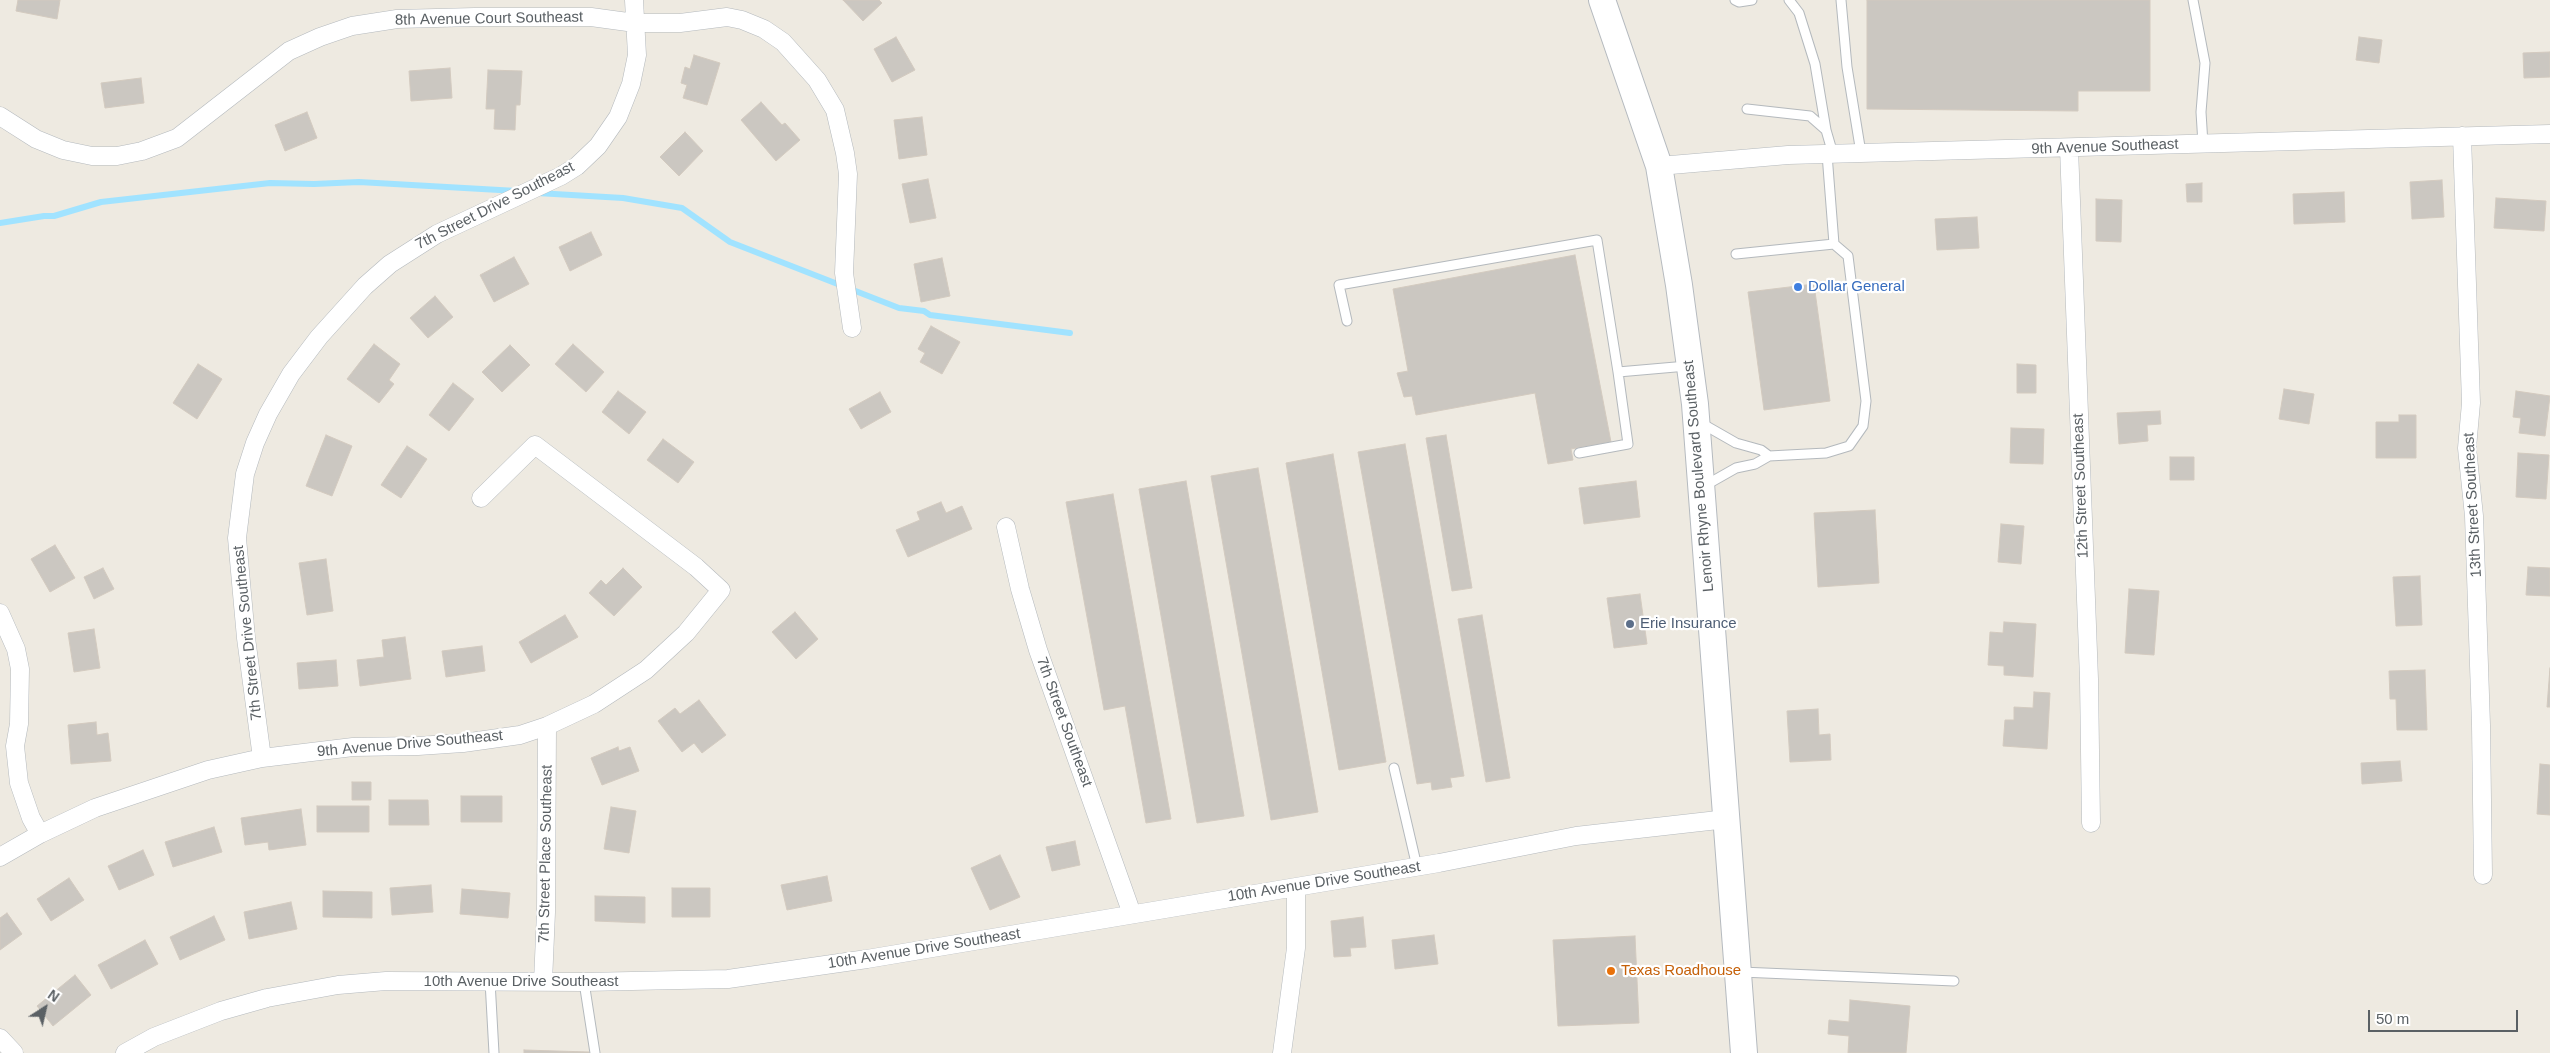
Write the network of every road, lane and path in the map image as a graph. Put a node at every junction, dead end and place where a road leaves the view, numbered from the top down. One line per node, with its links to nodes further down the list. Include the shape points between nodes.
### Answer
1 (634, 0): 8 (street, 7th Street Drive Southeast)
2 (1602, 0): 18 (main road, Lenoir Rhyne Boulevard Southeast)
3 (1735, 0): 4 (lane)
4 (1752, 0)
5 (1788, 0): 11 (lane, via 1799,14 1815,64)
6 (1841, 0): 16 (lane, via 1847,67)
7 (2193, 0): 14 (lane, via 2205,63 2201,112)
8 (635, 23): 10 (street, 8th Avenue Court Southeast, via 591,17 474,17 397,19 352,26 289,51 177,138 117,156 92,156 63,150 36,139); 22 (street, 8th Avenue Court Southeast, via 680,23 727,17 742,20 783,42 817,80 835,110 845,153 848,196 844,273); 33 (street, 7th Street Drive Southeast, via 637,55 631,84 618,117 598,146 561,176 437,234 390,264 365,286 319,337 291,374 268,414 245,474 237,538)
9 (1747, 109): 11 (lane, via 1810,116)
10 (0, 116)
11 (1826, 130): 17 (lane)
12 (2550, 134): 13 (street, 9th Avenue Southeast)
13 (2462, 136): 14 (street, 9th Avenue Southeast); 40 (street, 13th Street Southeast, via 2471,403 2467,448 2474,516 2482,725)
14 (2203, 144): 15 (street, 9th Avenue Southeast)
15 (2069, 148): 16 (street, 9th Avenue Southeast); 36 (street, 12th Street Southeast, via 2089,679)
16 (1861, 153): 17 (street, 9th Avenue Southeast)
17 (1830, 154): 18 (street, 9th Avenue Southeast); 19 (lane)
18 (1660, 166): 23 (main road, Lenoir Rhyne Boulevard Southeast)
19 (1834, 244): 20 (lane); 27 (lane, via 1848,256 1866,401 1863,426 1849,446 1826,453)
20 (1736, 254)
21 (1347, 321): 24 (lane, via 1339,285 1597,240)
22 (852, 328)
23 (1690, 366): 24 (lane); 25 (main road, Lenoir Rhyne Boulevard Southeast)
24 (1618, 372): 26 (lane, via 1628,444)
25 (1696, 420): 27 (lane); 28 (main road, Lenoir Rhyne Boulevard Southeast)
26 (1579, 453)
27 (1769, 456): 28 (lane, via 1756,464 1736,468)
28 (1701, 488): 35 (main road, Lenoir Rhyne Boulevard Southeast)
29 (481, 498): 32 (street, 9th Avenue Drive Southeast, via 536,445 670,546 721,590 686,632 646,670 594,704)
30 (1006, 527): 42 (street, 7th Street Southeast, via 1038,650)
31 (0, 613): 37 (street, via 16,649 20,669 19,724 15,746 19,783)
32 (547, 726): 33 (street, 9th Avenue Drive Southeast, via 520,735 463,743 353,747); 46 (street, 7th Street Place Southeast)
33 (262, 758): 37 (street, 9th Avenue Drive Southeast, via 208,770 145,790 95,808)
34 (1394, 768): 39 (lane)
35 (1727, 818): 39 (street, 10th Avenue Drive Southeast, via 1576,836); 43 (main road, Lenoir Rhyne Boulevard Southeast)
36 (2091, 824)
37 (40, 834): 38 (street, 9th Avenue Drive Southeast)
38 (0, 857)
39 (1417, 867): 41 (street, 10th Avenue Drive Southeast)
40 (2483, 875)
41 (1296, 887): 42 (street, 10th Avenue Drive Southeast); 53 (street, via 1296,948)
42 (1132, 914): 47 (street, 10th Avenue Drive Southeast, via 866,960 728,979)
43 (1738, 972): 45 (lane); 54 (main road, Lenoir Rhyne Boulevard Southeast)
44 (490, 981): 46 (street, 10th Avenue Drive Southeast); 50 (street, 10th Avenue Drive Southeast, via 386,981 338,985 267,998 176,1028); 51 (lane)
45 (1954, 981)
46 (543, 982): 47 (street, 10th Avenue Drive Southeast)
47 (584, 982): 52 (lane)
48 (0, 1038): 49 (street)
49 (14, 1053)
50 (125, 1053)
51 (494, 1053)
52 (595, 1053)
53 (1282, 1053)
54 (1744, 1053)

